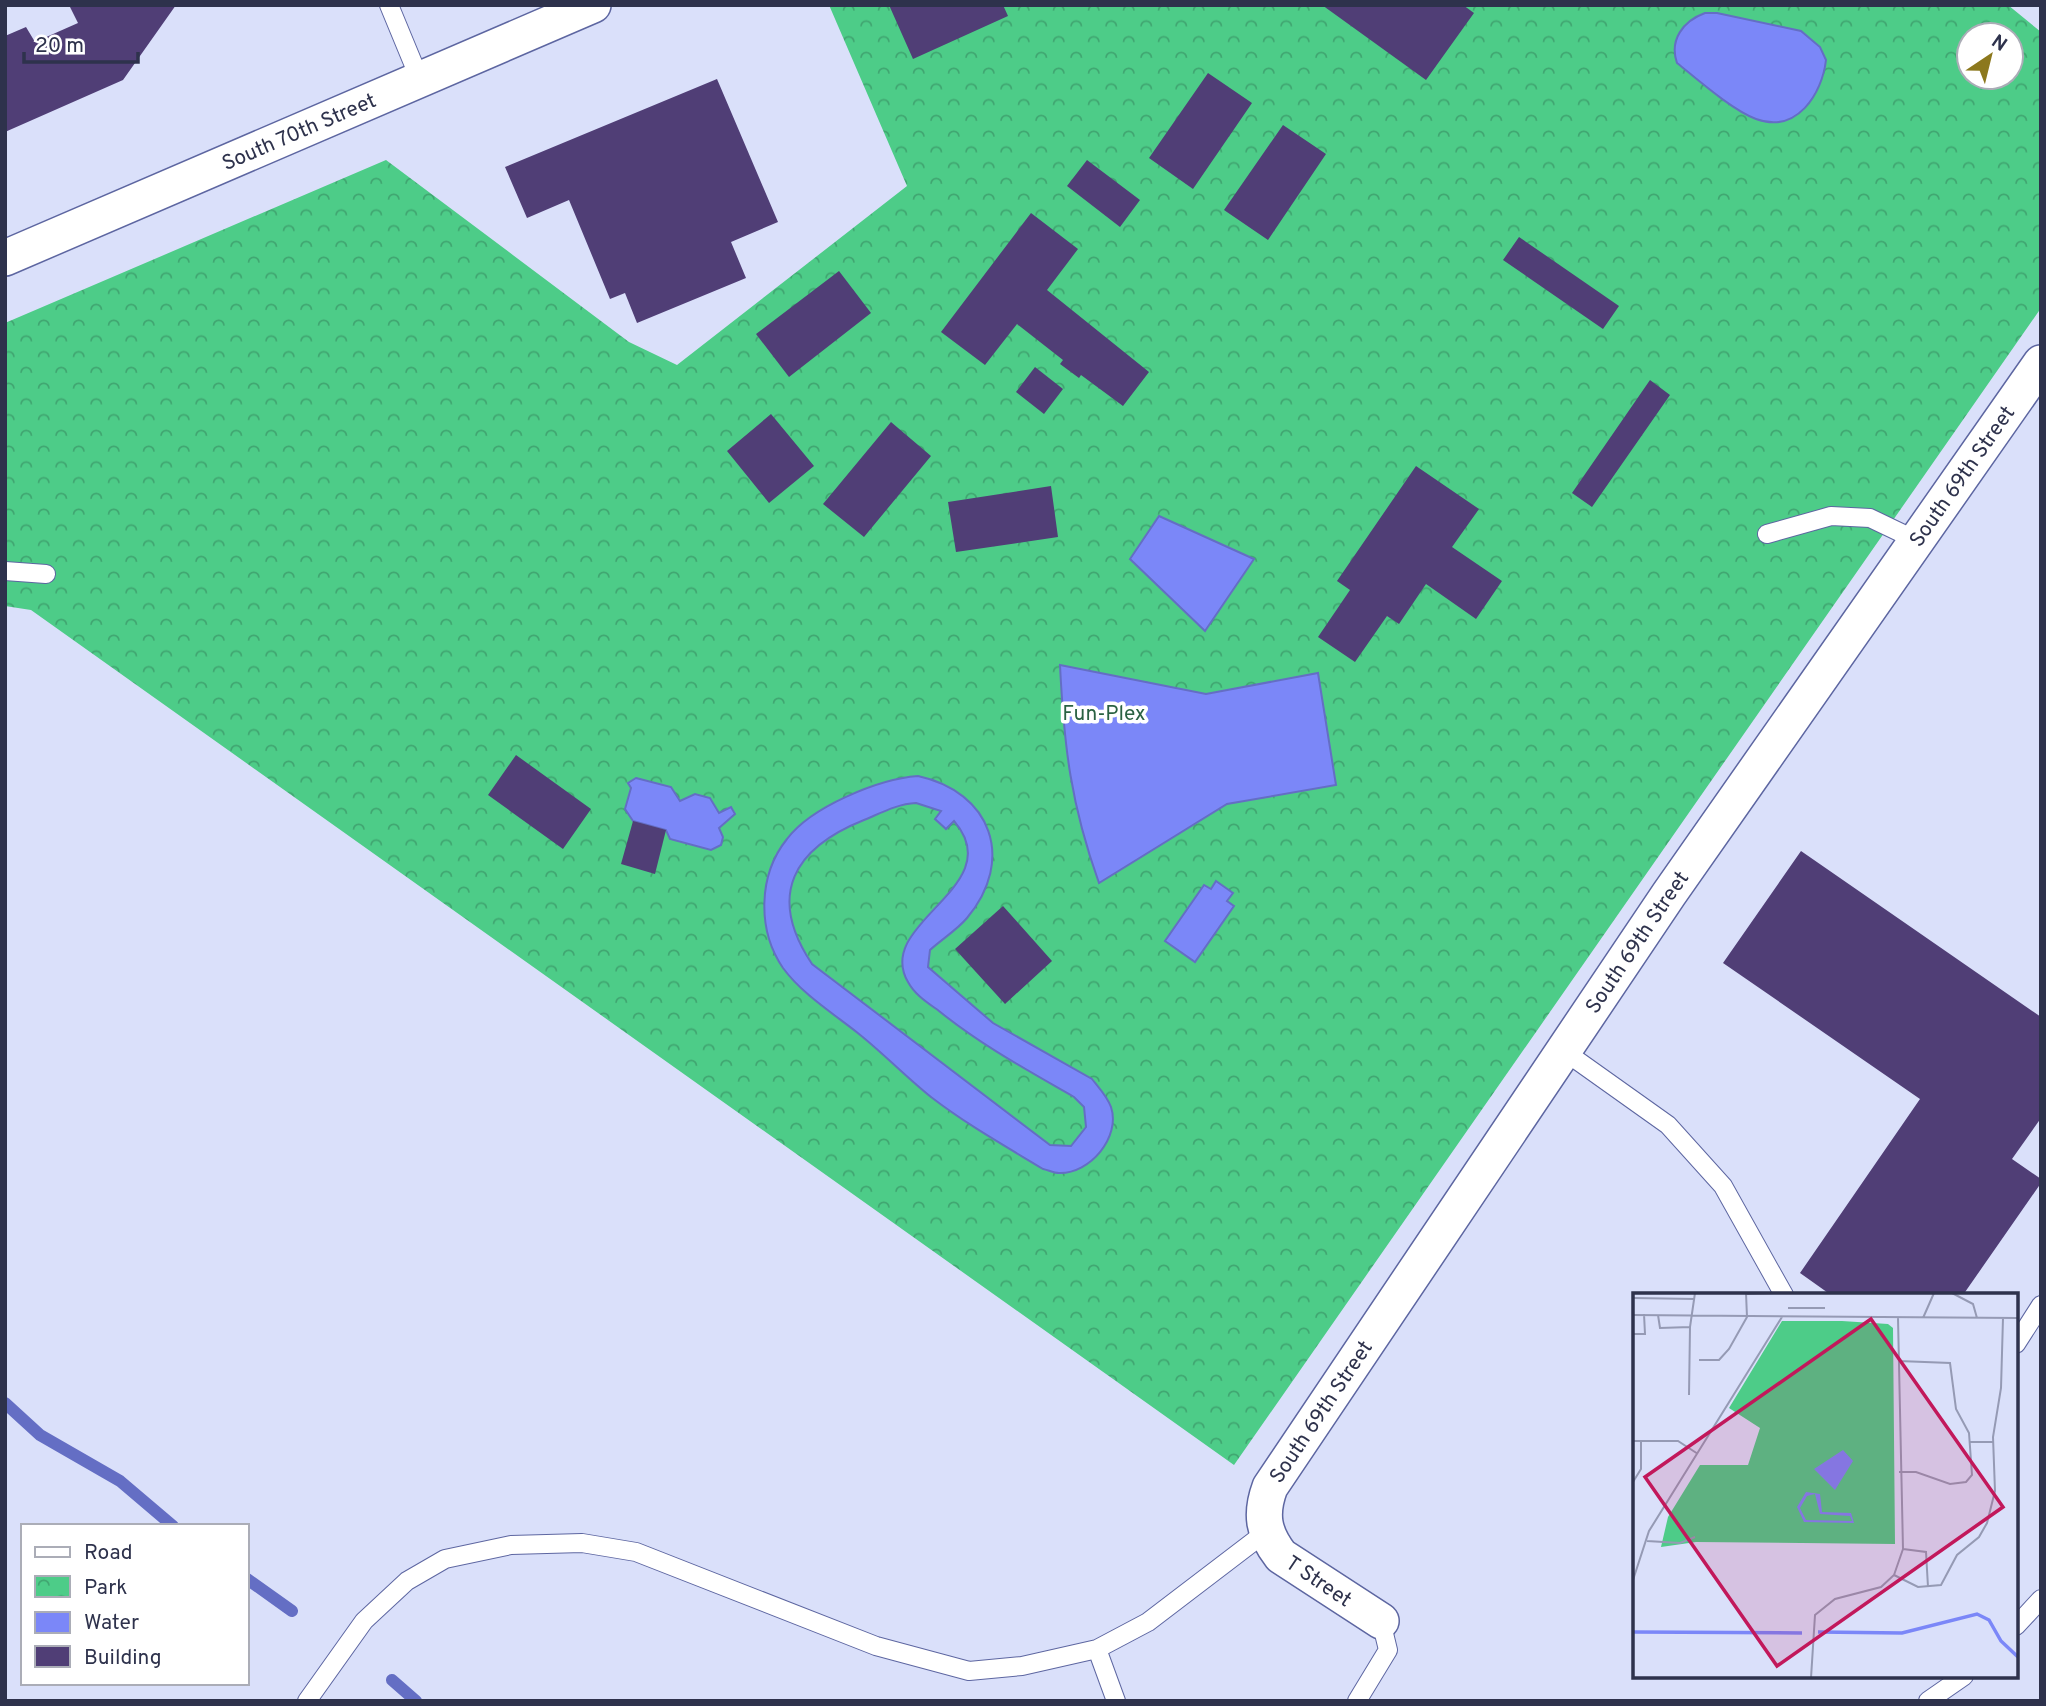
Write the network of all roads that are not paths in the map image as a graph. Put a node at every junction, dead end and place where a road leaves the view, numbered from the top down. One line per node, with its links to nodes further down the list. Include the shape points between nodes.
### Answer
1 (388, 5): 3 (lane)
2 (593, 5): 3 (street, South 70th Street)
3 (420, 80): 4 (street, South 70th Street)
4 (5, 258)
5 (2039, 370): 7 (street, South 69th Street)
6 (1767, 534): 7 (lane, via 1831,516 1870,518)
7 (1918, 541): 10 (street, South 69th Street)
8 (5, 572): 9 (lane)
9 (46, 574)
10 (1564, 1051): 11 (lane, via 1668,1125 1723,1185); 14 (street, South 69th Street, via 1269,1487 1263,1506)
11 (1783, 1293)
12 (2041, 1305): 13 (lane)
13 (2018, 1341)
14 (1266, 1532): 16 (street, T Street, via 1281,1556); 18 (lane, via 1148,1622)
15 (2041, 1599): 17 (lane)
16 (1381, 1621): 22 (lane, via 1388,1650)
17 (2018, 1624)
18 (1097, 1649): 20 (lane, via 1022,1666 970,1671 876,1646 636,1552 582,1543 511,1545 445,1559 407,1580 364,1621); 21 (lane)
19 (1961, 1678): 23 (lane)
20 (307, 1701)
21 (1116, 1701)
22 (1356, 1701)
23 (1928, 1701)

